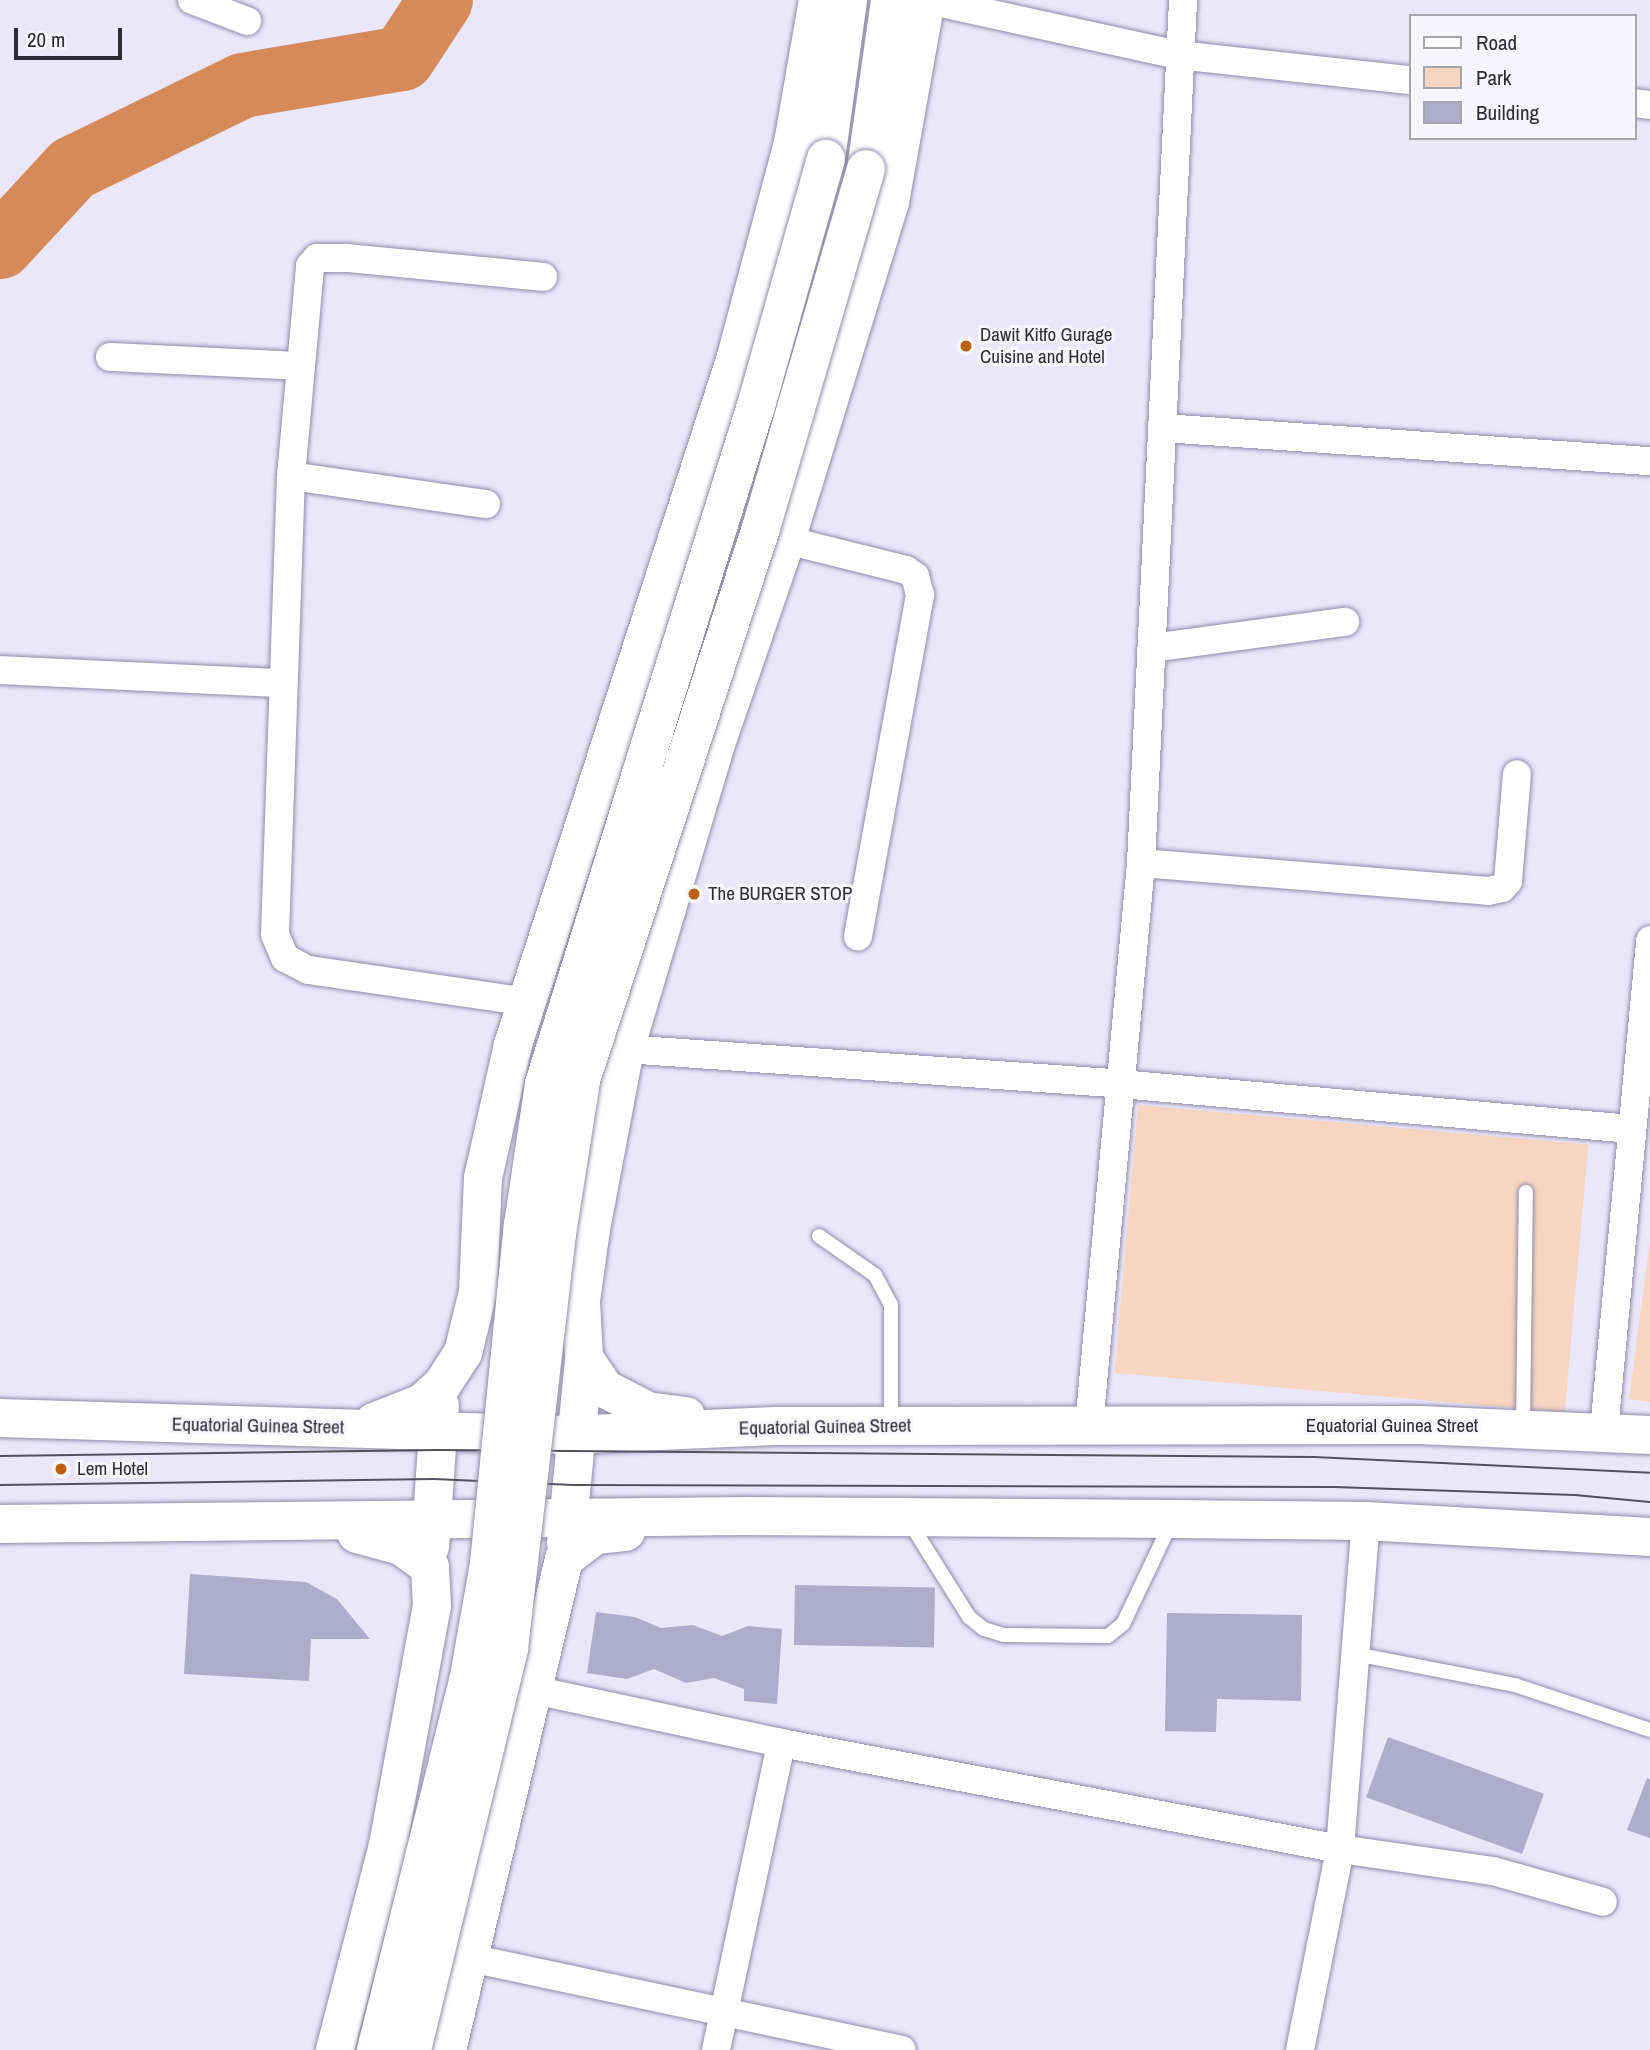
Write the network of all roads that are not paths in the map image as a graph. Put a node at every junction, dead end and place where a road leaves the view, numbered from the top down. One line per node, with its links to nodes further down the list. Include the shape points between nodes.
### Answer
1 (192, 0): 7 (street)
2 (818, 0): 26 (main road, via 793,143 736,357)
3 (848, 0): 64 (main road, bridge, via 825,159 756,406 544,1084 523,1225 489,1563 468,1682)
4 (890, 0): 65 (main road, bridge, via 866,169 761,527 581,1080 557,1234 509,1648)
5 (927, 0): 8 (street); 17 (main road, via 890,202)
6 (1183, 0): 8 (street)
7 (247, 21)
8 (1178, 55): 9 (street); 13 (street)
9 (1408, 80)
10 (543, 277): 12 (street, via 317,258 310,266)
11 (110, 357): 12 (street)
12 (300, 366): 15 (street)
13 (1163, 428): 14 (street); 19 (street)
14 (1650, 461)
15 (291, 475): 16 (street); 21 (street)
16 (485, 504)
17 (786, 540): 24 (street, via 906,570 915,576 920,596); 27 (main road, via 718,738)
18 (1345, 622): 19 (street)
19 (1152, 648): 23 (street)
20 (0, 670): 21 (street)
21 (280, 683): 26 (street, via 275,934 285,958 308,970)
22 (1517, 774): 23 (street, via 1508,881 1502,888 1488,891)
23 (1141, 863): 28 (street)
24 (858, 936)
25 (1650, 940): 29 (street)
26 (528, 1002): 33 (main road, via 513,1045 483,1178 478,1292 463,1353)
27 (625, 1049): 28 (street); 32 (main road, via 581,1301)
28 (1120, 1084): 29 (street); 37 (street)
29 (1641, 1130): 40 (street)
30 (1526, 1192): 38 (lane)
31 (819, 1236): 35 (lane, via 875,1275 891,1305)
32 (584, 1358): 36 (main road, via 605,1388 648,1411); 42 (main road)
33 (442, 1385): 39 (main road, via 422,1403); 41 (main road)
34 (0, 1418): 39 (main road, Equatorial Guinea Street)
35 (891, 1425): 36 (main road, Equatorial Guinea Street); 37 (main road, Equatorial Guinea Street)
36 (775, 1426): 42 (main road, Equatorial Guinea Street)
37 (1088, 1426): 38 (main road, Equatorial Guinea Street)
38 (1523, 1427): 40 (main road, Equatorial Guinea Street)
39 (359, 1428): 41 (main road, Equatorial Guinea Street)
40 (1604, 1430): 43 (main road, Equatorial Guinea Street)
41 (437, 1431): 42 (main road, Equatorial Guinea Street); 48 (main road)
42 (579, 1434): 46 (main road)
43 (1650, 1435)
44 (746, 1516): 45 (main road); 46 (main road); 53 (main road, via 596,1535)
45 (907, 1517): 47 (main road); 47 (lane, via 970,1617 984,1629 1004,1635 1108,1636 1123,1624)
46 (569, 1519): 48 (main road); 53 (main road)
47 (1174, 1519): 49 (main road)
48 (431, 1521): 50 (main road); 54 (main road)
49 (1366, 1521): 52 (main road); 55 (street)
50 (303, 1523): 51 (main road); 54 (main road, via 385,1539)
51 (0, 1524)
52 (1650, 1537)
53 (564, 1559): 56 (main road)
54 (430, 1567): 63 (main road, via 432,1606 388,1845)
55 (1355, 1654): 57 (lane, via 1515,1685); 59 (street)
56 (534, 1689): 58 (street); 61 (main road)
57 (1650, 1730)
58 (781, 1743): 59 (street); 62 (street)
59 (1340, 1849): 60 (street, via 1493,1871); 69 (street)
60 (1603, 1902)
61 (470, 1958): 62 (street); 66 (main road)
62 (725, 2015): 67 (street); 68 (street)
63 (335, 2050)
64 (376, 2050)
65 (412, 2050)
66 (447, 2050)
67 (716, 2050)
68 (901, 2050)
69 (1300, 2050)

